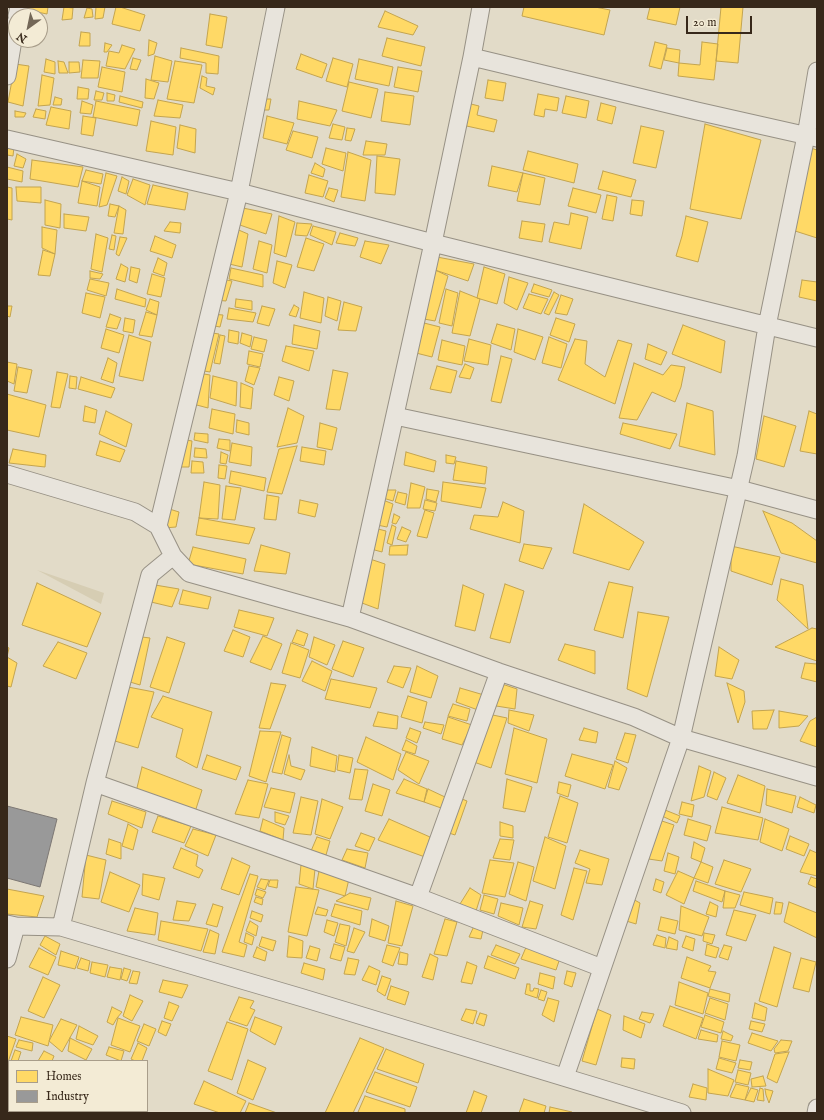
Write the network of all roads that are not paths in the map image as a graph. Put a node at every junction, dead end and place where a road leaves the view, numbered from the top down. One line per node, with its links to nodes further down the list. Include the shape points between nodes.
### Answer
1 (276, 7): 9 (street)
2 (481, 7): 4 (street)
3 (12, 48): 6 (street)
4 (472, 57): 7 (street); 10 (street)
5 (817, 71): 7 (street)
6 (7, 76)
7 (812, 137): 11 (street)
8 (7, 139): 9 (street)
9 (239, 192): 10 (street); 17 (street)
10 (433, 243): 11 (street); 13 (street)
11 (767, 326): 12 (street); 15 (street)
12 (817, 338)
13 (395, 416): 15 (street); 19 (street)
14 (7, 474): 17 (street, via 135,512)
15 (739, 490): 16 (street); 21 (street)
16 (817, 510)
17 (158, 526): 18 (street)
18 (173, 556): 19 (street, via 189,573); 23 (street, via 150,576)
19 (350, 618): 20 (street)
20 (499, 672): 21 (street, via 634,717); 24 (street)
21 (681, 738): 22 (street); 28 (street)
22 (817, 777)
23 (95, 783): 24 (street); 26 (street)
24 (418, 897): 28 (street)
25 (12, 925): 26 (street); 27 (street)
26 (61, 927): 29 (street)
27 (7, 959)
28 (602, 968): 29 (street)
29 (565, 1077): 31 (street)
30 (817, 1108): 32 (street)
31 (682, 1113)
32 (816, 1113)

